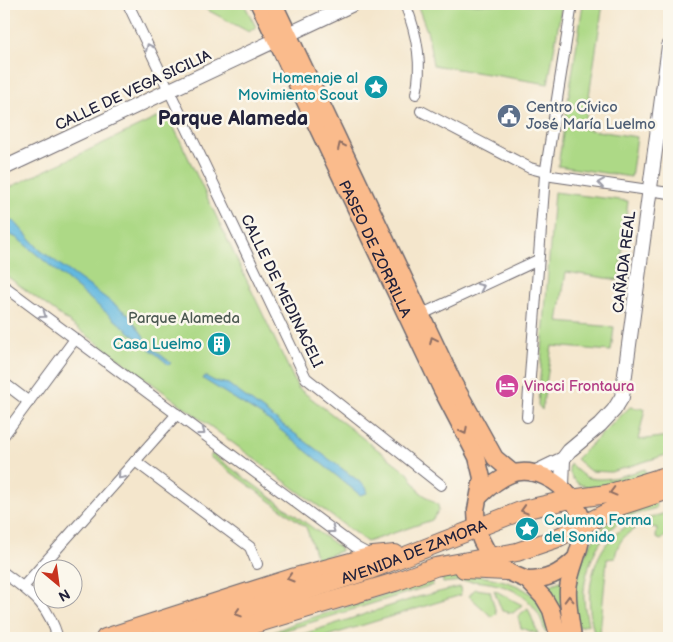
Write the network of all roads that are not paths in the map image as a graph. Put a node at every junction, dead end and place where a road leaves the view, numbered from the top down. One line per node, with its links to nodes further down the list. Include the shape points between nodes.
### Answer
1 (128, 4): 9 (street, CALLE DE MEDINACELI, one-way to 1)
2 (260, 4): 7 (main road, PASEO DE ZORRILLA)
3 (274, 4): 7 (main road, PASEO DE ZORRILLA)
4 (353, 4): 7 (street, CALLE DE VEGA SICILIA)
5 (405, 4): 10 (street, via 418,60)
6 (572, 4): 13 (street)
7 (283, 37): 9 (street, CALLE DE VEGA SICILIA); 18 (main road, PASEO DE ZORRILLA, one-way to 7); 33 (main road, PASEO DE ZORRILLA, one-way to 33, via 441,388 478,457 482,478)
8 (669, 46): 14 (street, CAÑADA REAL)
9 (169, 91): 12 (street, CALLE DE VEGA SICILIA); 30 (street, CALLE DE MEDINACELI, via 306,378)
10 (416, 94)
11 (421, 111): 13 (street)
12 (4, 168)
13 (545, 174): 14 (street, one-way to 13); 16 (street)
14 (649, 190): 15 (street); 25 (street, CAÑADA REAL, via 622,397 600,425)
15 (669, 193)
16 (538, 260): 18 (street, one-way to 16); 23 (street)
17 (4, 286): 19 (street, one-way to 19)
18 (420, 315): 27 (main road, PASEO DE ZORRILLA, one-way to 18, via 495,458 481,436)
19 (75, 339): 21 (street); 22 (street)
20 (4, 383): 21 (street)
21 (29, 402): 24 (street)
22 (177, 414): 26 (street); 37 (street, one-way to 37, via 357,548)
23 (527, 417)
24 (4, 435)
25 (563, 459): 28 (street, CAÑADA REAL); 32 (street)
26 (135, 462): 40 (street, via 250,547); 45 (street, one-way to 45)
27 (513, 474): 28 (main road); 33 (main road, via 493,484)
28 (532, 474): 32 (main road, via 550,478)
29 (669, 475): 32 (highway, AVENIDA DE ZAMORA, one-way to 32, via 607,494)
30 (441, 485)
31 (669, 490): 34 (highway, AVENIDA DE ZAMORA, via 620,506)
32 (566, 493): 34 (main road); 35 (highway, AVENIDA DE ZAMORA, one-way to 35)
33 (480, 496): 35 (main road, PASEO DE ZORRILLA, via 476,510)
34 (583, 524): 38 (highway, AVENIDA DE ZAMORA, via 555,539); 39 (main road)
35 (477, 528): 36 (highway, AVENIDA DE ZAMORA); 38 (main road, PASEO DE ZORRILLA)
36 (423, 550): 37 (highway); 49 (highway, AVENIDA DE ZAMORA, one-way to 49)
37 (373, 556): 48 (highway, one-way to 48, via 292,578)
38 (490, 557): 41 (main road, PASEO DE ZORRILLA); 44 (highway, AVENIDA DE ZAMORA, via 456,561)
39 (574, 560): 43 (main road, via 559,574 541,580); 53 (main road, one-way to 39, via 568,589)
40 (257, 564)
41 (506, 571): 43 (main road, PASEO DE ZORRILLA); 44 (highway, via 466,569)
42 (4, 573): 45 (street)
43 (527, 580): 52 (main road, PASEO DE ZORRILLA, via 552,610)
44 (395, 582): 46 (highway, AVENIDA DE ZAMORA)
45 (23, 587): 47 (street, via 47,609)
46 (320, 605): 50 (highway, AVENIDA DE ZAMORA); 51 (highway)
47 (58, 638)
48 (105, 638)
49 (160, 638)
50 (208, 638)
51 (249, 638)
52 (559, 638)
53 (573, 638)

